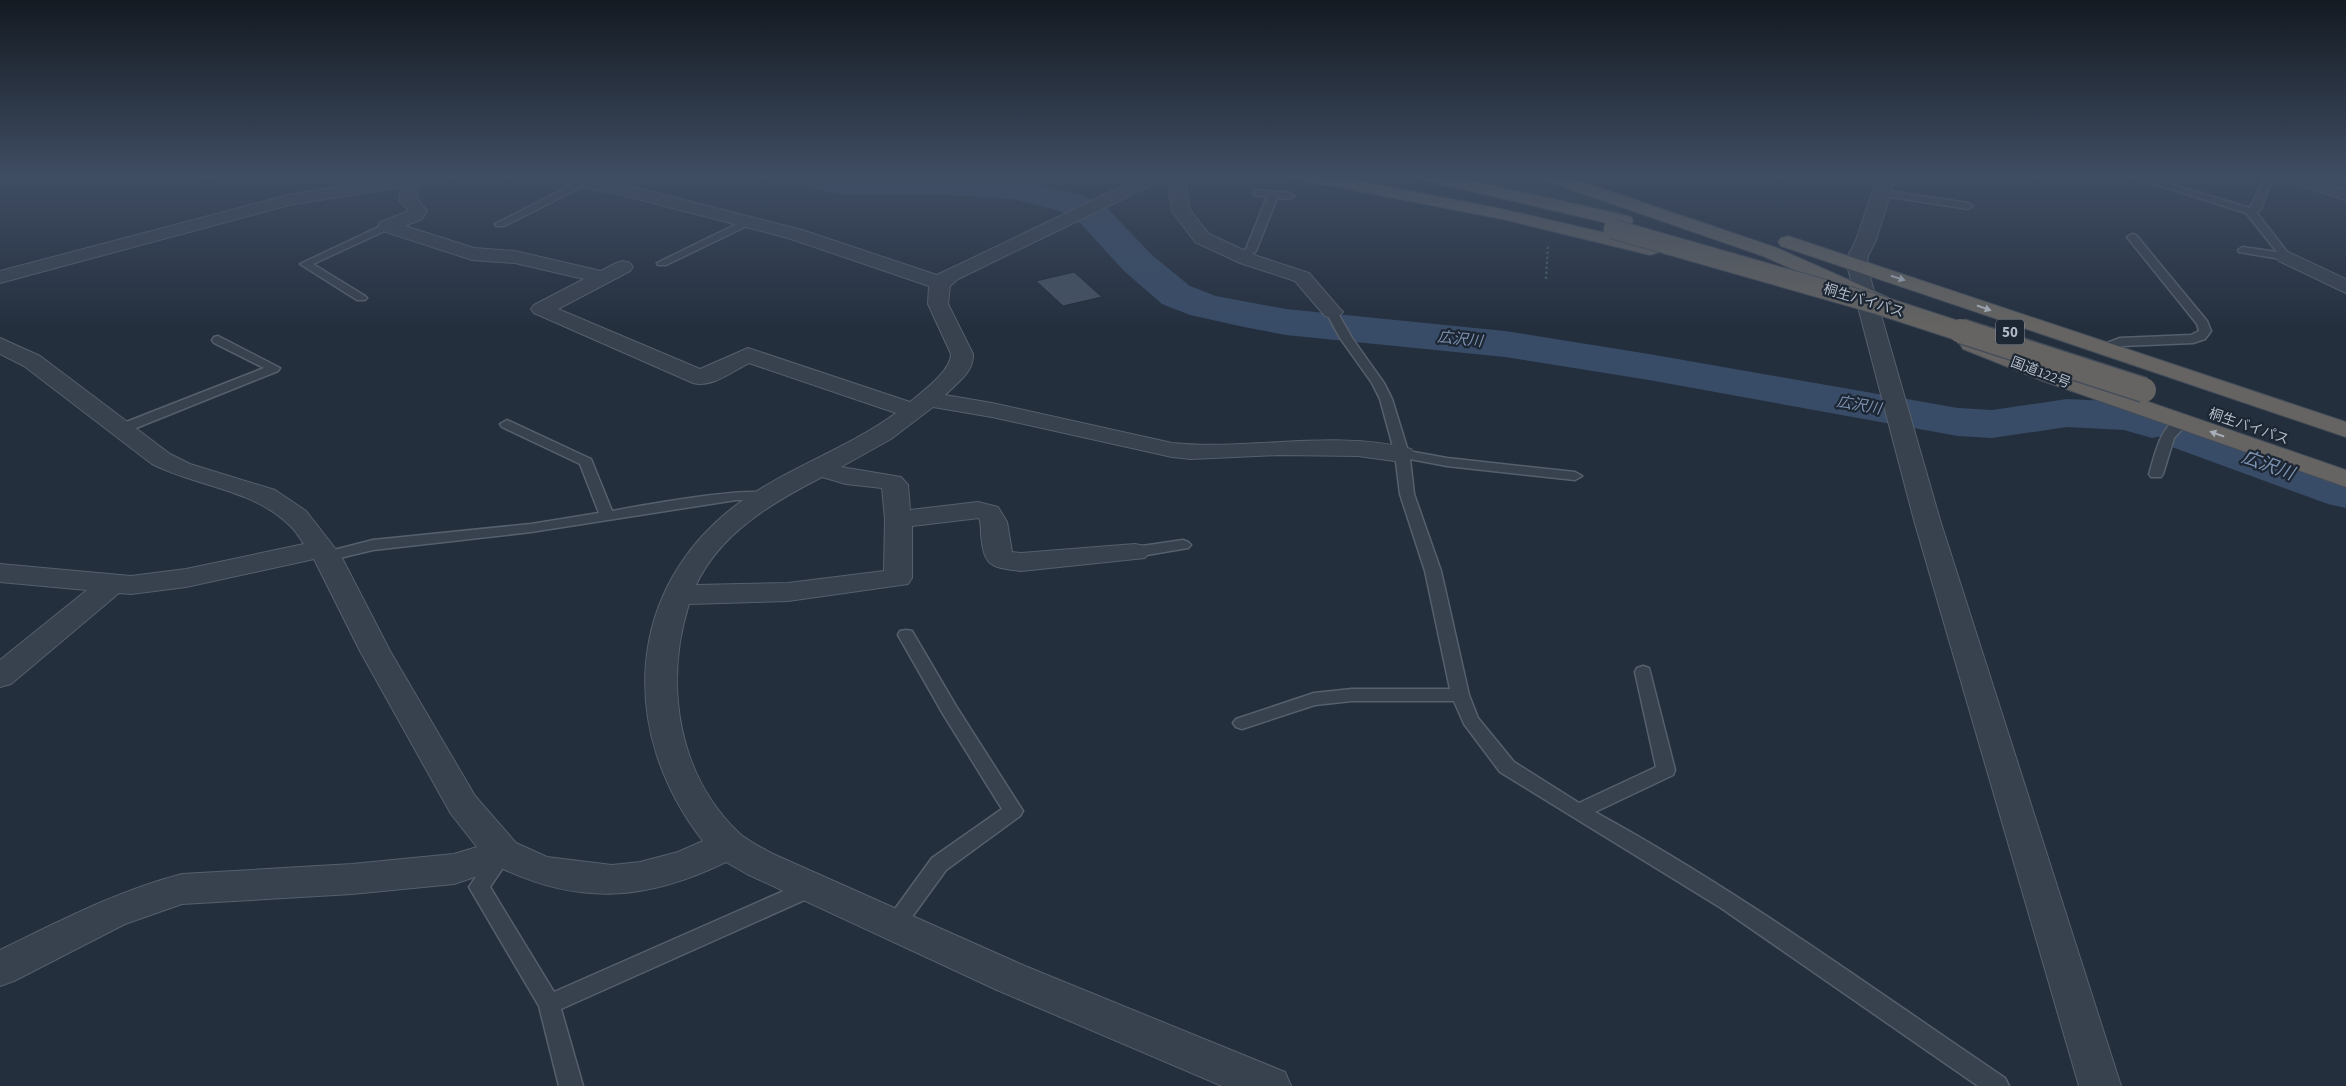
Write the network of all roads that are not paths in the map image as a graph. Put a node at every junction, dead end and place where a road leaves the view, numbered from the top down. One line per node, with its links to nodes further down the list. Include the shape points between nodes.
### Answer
1 (191, 226): 22 (street)
2 (387, 226): 23 (street, via 472,254 515,257); 27 (lane, via 305,264)
3 (741, 226): 19 (lane)
4 (762, 226): 24 (street)
5 (1054, 226): 24 (street)
6 (1192, 226): 17 (street, via 1202,238)
7 (1260, 226): 17 (lane, via 1251,251)
8 (1556, 226): 26 (highway, 50, via 1832,294)
9 (1620, 226): 32 (highway, 桐生バイパス / 50, bridge)
10 (1693, 226): 26 (highway, 国道122号 / 50, via 1770,252)
11 (1726, 226): 26 (highway, via 1833,266)
12 (1740, 226): 20 (highway, 50)
13 (1870, 226): 20 (street)
14 (2261, 226): 18 (lane)
15 (2132, 237): 31 (lane, via 2203,323 2205,331 2193,339 2120,342)
16 (2243, 250): 18 (lane)
17 (1241, 257): 28 (street, via 1302,277)
18 (2286, 258): 25 (street)
19 (662, 263)
20 (1857, 265): 26 (street); 31 (highway, 50, one-way to 31)
21 (624, 266): 23 (street)
22 (0, 276)
23 (602, 277): 33 (street, via 541,309 701,378 748,355)
24 (940, 283): 33 (street, via 938,304 963,360)
25 (2346, 287)
26 (1866, 294): 34 (highway, 国道122号 / 50, via 2012,361); 69 (street, via 1928,520)
27 (361, 298)
28 (1334, 316): 39 (lane, via 1386,399)
29 (218, 340): 36 (lane, via 274,368)
30 (0, 345): 36 (street, via 32,361)
31 (2103, 349): 37 (highway, 50)
32 (2148, 385): 38 (highway, 桐生バイパス / 50); 40 (highway, 桐生バイパス / 50)
33 (922, 405): 39 (street, via 992,410 1191,452 1319,448); 41 (street, via 882,434)
34 (2182, 422): 42 (lane, via 2168,437); 44 (highway, 国道122号 / 50, one-way to 34)
35 (507, 424): 46 (lane, via 586,462)
36 (122, 430): 50 (street, via 181,470 266,496 298,517)
37 (2346, 430)
38 (2346, 444)
39 (1402, 454): 43 (lane); 57 (lane, via 1407,494 1433,571)
40 (2346, 460)
41 (820, 466): 45 (street); 47 (street, via 832,474 849,478 892,482)
42 (2156, 474)
43 (1575, 476)
44 (2346, 479)
45 (768, 496): 46 (lane, via 736,496); 53 (street, via 706,547 687,574)
46 (607, 516): 50 (lane)
47 (898, 519): 49 (street, via 978,510 989,513 994,522 998,555 1005,560 1021,562); 53 (street, via 898,578 788,592)
48 (1183, 545): 49 (lane)
49 (1135, 552)
50 (324, 553): 52 (street, via 186,578); 61 (street, via 463,806)
51 (0, 573): 52 (street)
52 (111, 585): 56 (street)
53 (678, 595): 60 (street, via 665,632 659,688 662,713 671,753 681,778 701,811)
54 (906, 635): 63 (lane, via 1013,811 939,864)
55 (1643, 672): 59 (lane, via 1666,770)
56 (0, 676)
57 (1460, 695): 58 (lane, via 1352,695 1314,699); 59 (lane, via 1470,720 1508,767)
58 (1242, 723)
59 (1578, 812): 68 (lane, via 1728,902)
60 (729, 845): 61 (street, via 686,865 640,877 612,880 542,871); 62 (street)
61 (503, 853): 64 (street, via 454,869 182,889 131,904); 65 (lane, via 480,887)
62 (811, 888): 63 (street); 65 (lane)
63 (894, 926): 66 (street)
64 (0, 969)
65 (548, 1004): 67 (lane)
66 (1260, 1084)
67 (571, 1086)
68 (1997, 1086)
69 (2100, 1086)

